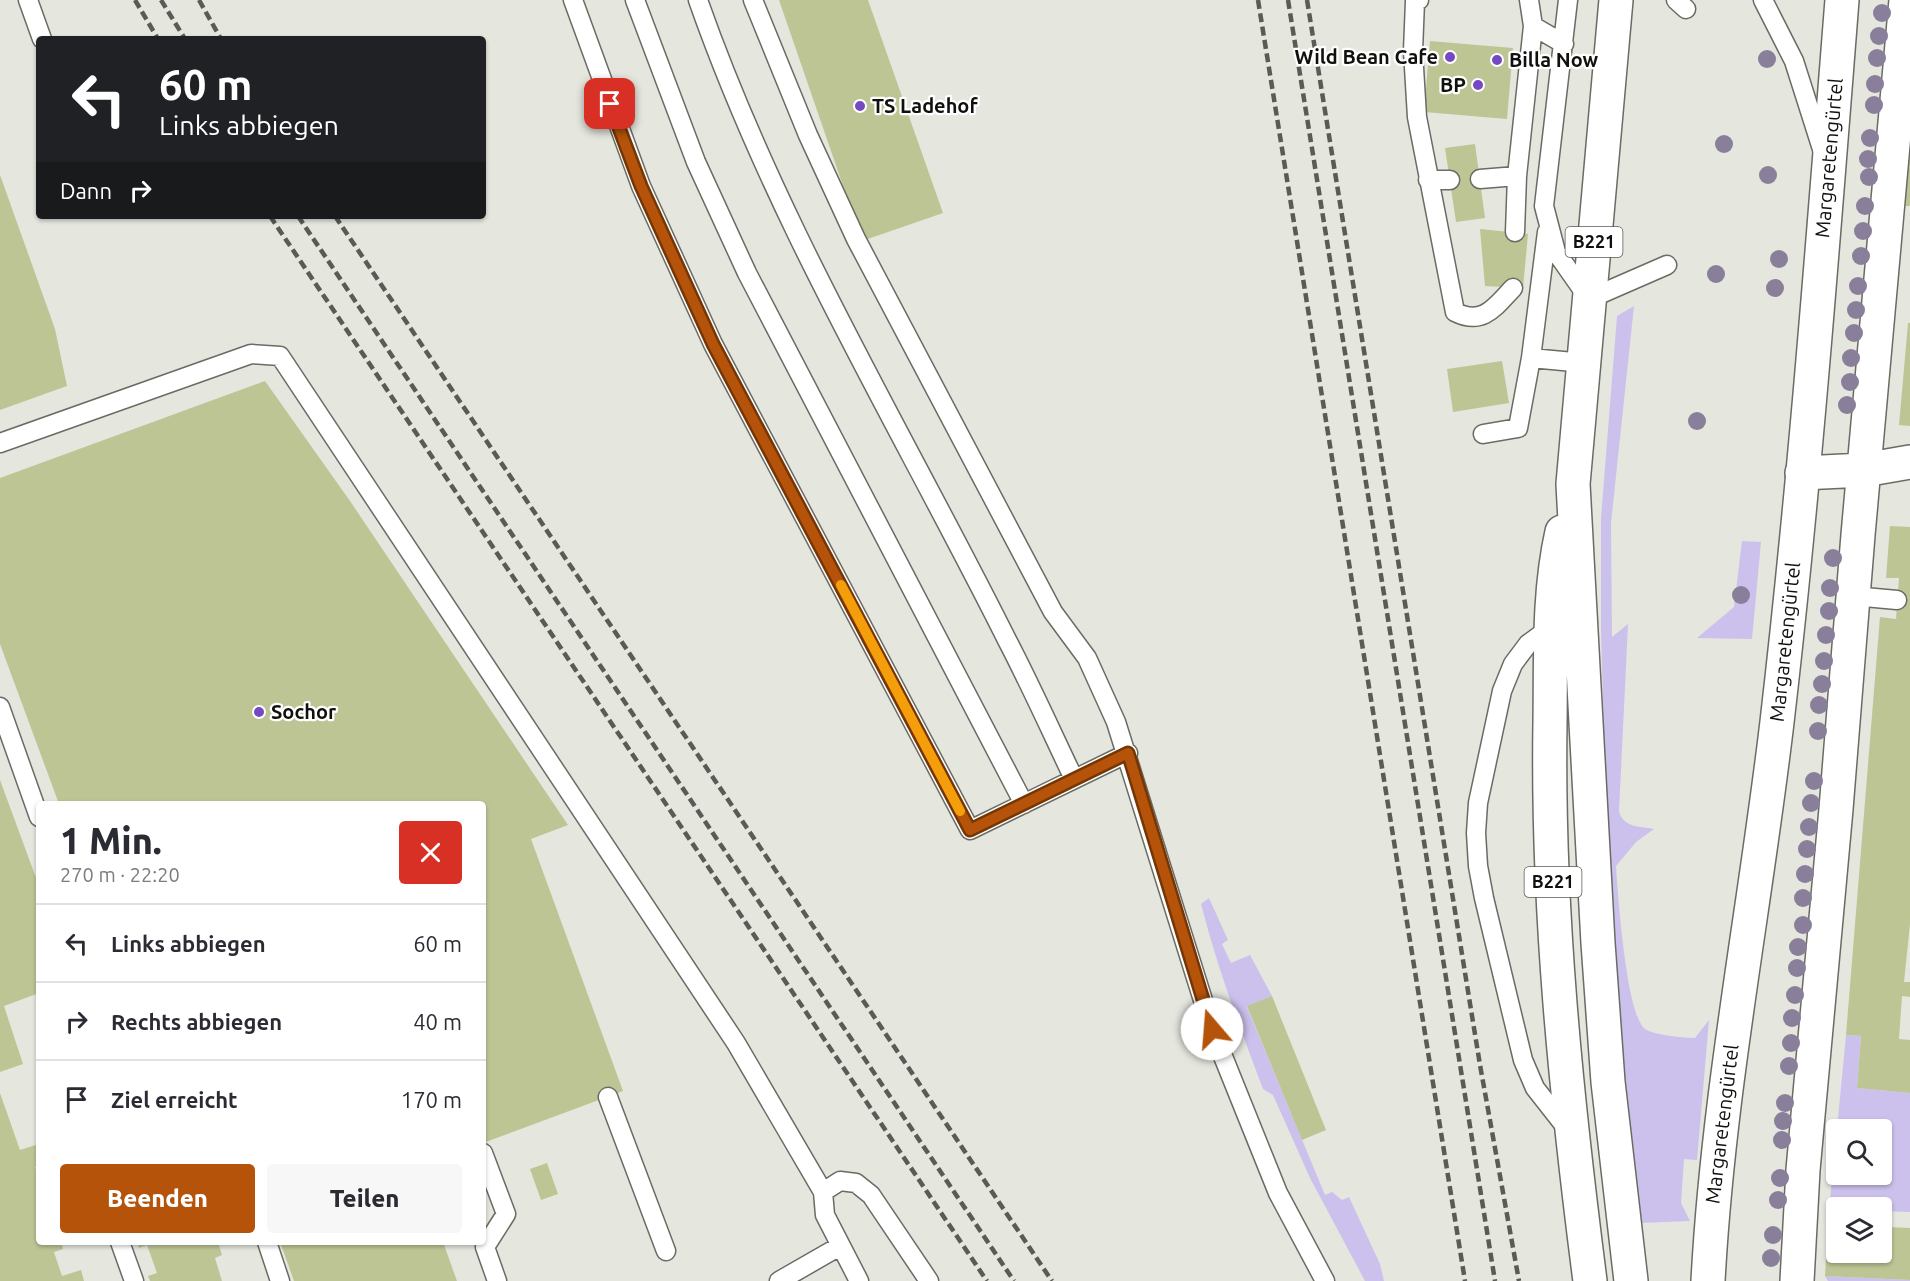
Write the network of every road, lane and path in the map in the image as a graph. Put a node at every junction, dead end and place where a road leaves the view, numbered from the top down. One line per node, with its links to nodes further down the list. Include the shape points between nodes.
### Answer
1 (28, 0): 14 (lane)
2 (573, 0): 40 (lane, via 641,186 713,344 970,830)
3 (635, 0): 40 (lane, via 696,162 747,273)
4 (699, 0): 39 (lane, via 751,134 800,242 1008,640)
5 (753, 0): 38 (lane, via 808,135 856,238 1053,612 1087,658)
6 (1419, 0): 19 (lane, via 1415,1 1414,62 1417,117)
7 (1529, 0): 13 (lane)
8 (1568, 0): 15 (lane)
9 (1616, 0): 25 (main road, B221)
10 (1763, 0): 16 (lane, via 1794,61)
11 (1842, 0): 16 (main road, Margaretengürtel)
12 (1906, 0): 31 (main road)
13 (1533, 26): 15 (lane); 17 (lane)
14 (41, 36)
15 (1564, 44): 21 (lane, via 1544,200)
16 (1828, 168): 32 (main road, Margaretengürtel)
17 (1517, 176): 18 (lane); 22 (lane)
18 (1479, 179)
19 (1428, 180): 20 (lane); 24 (lane, via 1455,312 1468,319 1488,314)
20 (1450, 180)
21 (1548, 228): 25 (lane, via 1556,252); 26 (lane)
22 (1515, 232)
23 (1667, 265): 25 (lane)
24 (1513, 288)
25 (1589, 299): 27 (main road, B221)
26 (1531, 358): 27 (lane); 28 (lane, via 1518,428)
27 (1584, 363): 33 (main road, B221)
28 (1483, 434)
29 (0, 443): 45 (lane, via 251,354 280,356 736,1043)
30 (1910, 462): 31 (main road)
31 (1864, 470): 32 (main road); 34 (main road)
32 (1802, 473): 61 (main road, Margaretengürtel, via 1768,792 1724,1098)
33 (1573, 484): 36 (main road, B221, via 1556,561); 60 (main road, B221, via 1598,943 1609,1094)
34 (1853, 596): 35 (lane); 62 (main road, via 1803,1170)
35 (1897, 600)
36 (1551, 627): 43 (main road, B221, via 1550,789 1558,992); 43 (lane, via 1528,644 1513,664 1502,691 1478,803 1476,833 1484,898 1522,1060 1535,1088)
37 (0, 706): 41 (lane)
38 (1128, 753): 39 (lane); 58 (lane, via 1212,1029 1278,1193)
39 (1074, 779): 40 (lane)
40 (1024, 804)
41 (36, 808)
42 (608, 1097): 51 (lane)
43 (1571, 1133): 59 (main road, B221)
44 (486, 1161): 46 (lane, via 506,1214)
45 (823, 1192): 50 (lane, via 825,1215); 57 (lane, via 840,1181 856,1183 871,1195)
46 (486, 1237)
47 (121, 1245): 52 (lane)
48 (268, 1245): 53 (lane)
49 (480, 1245): 54 (lane)
50 (840, 1246): 55 (lane); 56 (lane)
51 (666, 1251)
52 (134, 1281)
53 (280, 1281)
54 (497, 1281)
55 (778, 1281)
56 (859, 1281)
57 (929, 1281)
58 (1325, 1281)
59 (1590, 1281)
60 (1631, 1281)
61 (1708, 1281)
62 (1797, 1281)

